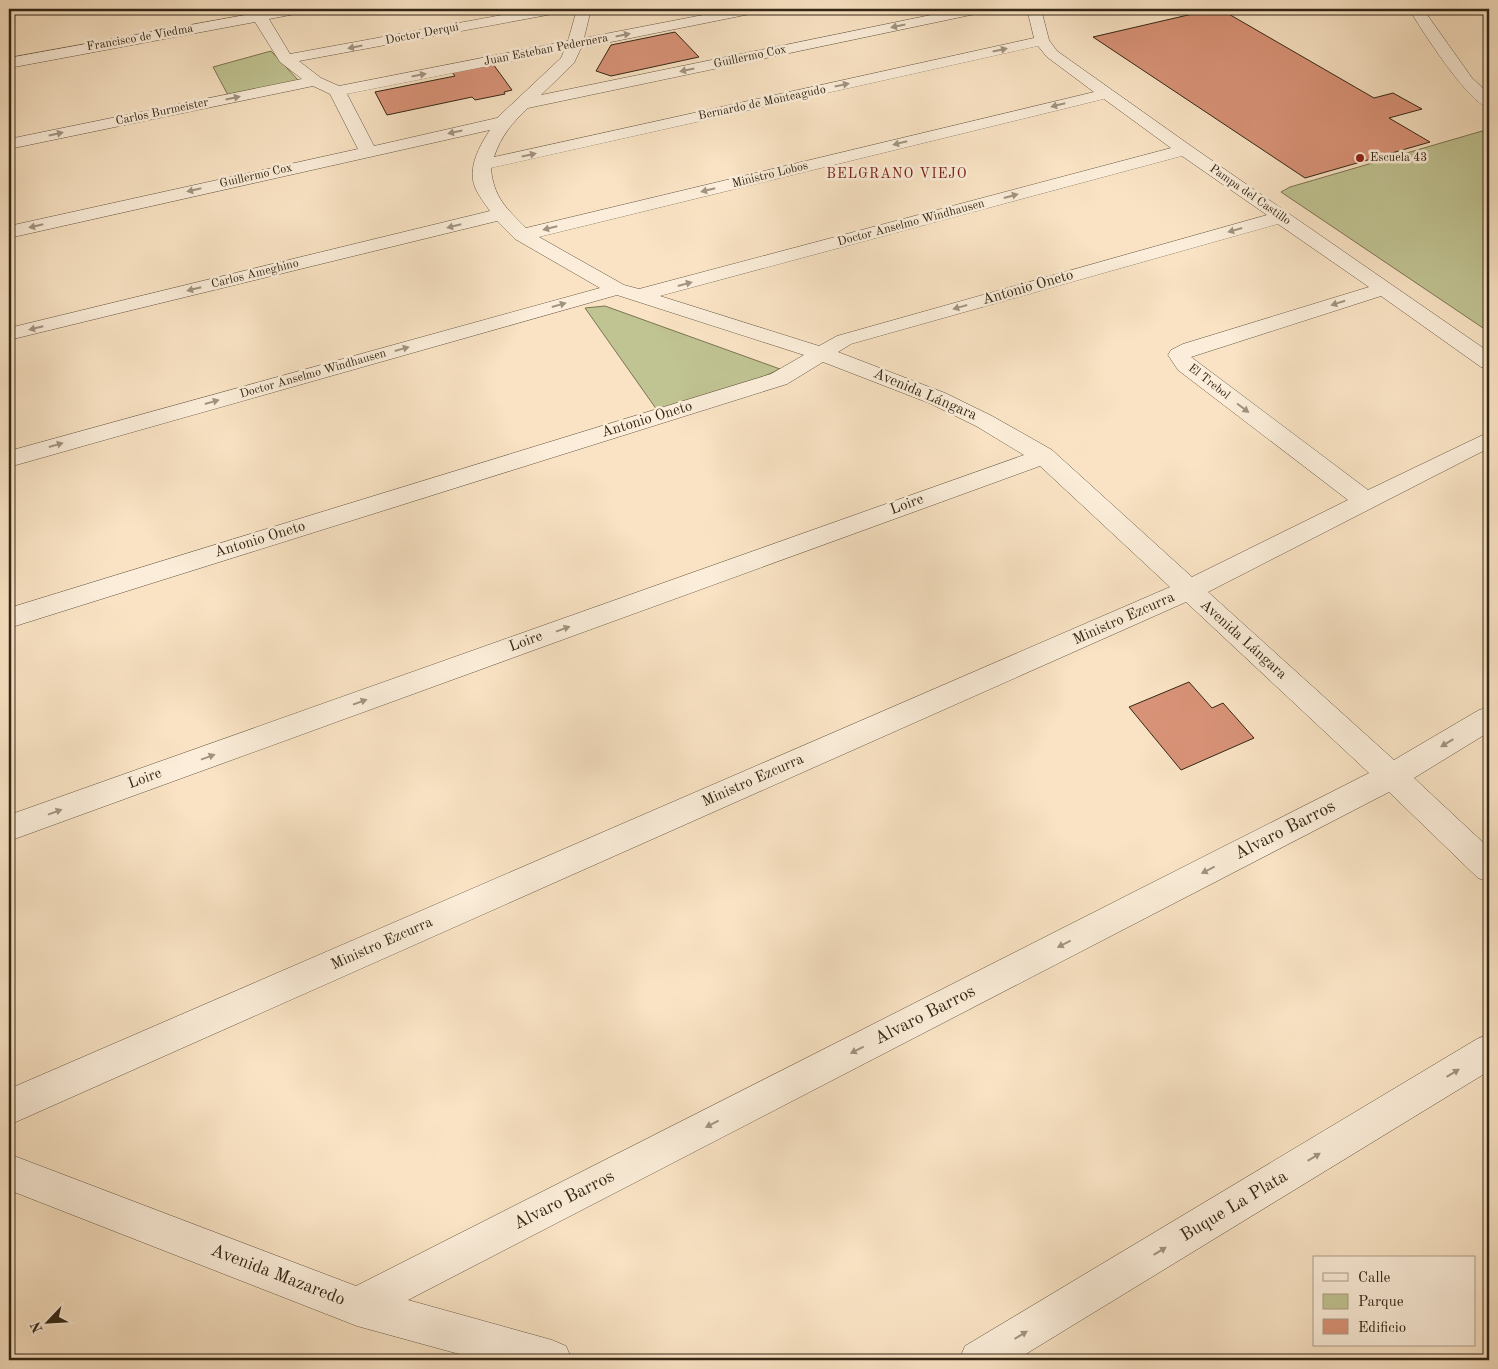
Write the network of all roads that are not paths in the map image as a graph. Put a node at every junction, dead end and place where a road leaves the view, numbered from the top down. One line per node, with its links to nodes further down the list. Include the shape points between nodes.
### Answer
1 (301, 9): 9 (street, Francisco de Viedma)
2 (558, 9): 12 (street, Doctor Derqui, one-way to 12)
3 (584, 9): 11 (street, Avenida Lángara)
4 (755, 9): 11 (street, Juan Esteban Pedernera, one-way to 4)
5 (980, 9): 20 (street, Guillermo Cox, one-way to 20)
6 (1034, 9): 10 (street, Pampa del Castillo)
7 (1435, 9): 8 (street)
8 (1417, 11): 16 (street)
9 (259, 16): 12 (street); 13 (street, Francisco de Viedma)
10 (1042, 41): 18 (street, Pampa del Castillo, via 1052,54); 25 (street, Bernardo de Monteagudo, one-way to 10)
11 (575, 45): 17 (street, Juan Esteban Pedernera, one-way to 11); 20 (street, Avenida Lángara, via 568,60)
12 (286, 60): 15 (street)
13 (9, 62)
14 (1482, 76): 16 (street)
15 (315, 81): 17 (street); 22 (street, Carlos Burmeister, one-way to 15)
16 (1466, 82): 19 (street)
17 (337, 91): 24 (street)
18 (1105, 94): 23 (street, Pampa del Castillo); 29 (street, Ministro Lobos, one-way to 29)
19 (1489, 103)
20 (521, 104): 21 (street, Avenida Lángara)
21 (503, 122): 24 (street, Guillermo Cox, one-way to 24); 25 (street, Avenida Lángara)
22 (9, 144)
23 (1185, 150): 27 (street, Pampa del Castillo); 32 (street, Doctor Anselmo Windhausen, one-way to 23)
24 (368, 151): 28 (street, Guillermo Cox, one-way to 28)
25 (482, 165): 26 (street, Avenida Lángara, via 483,186)
26 (501, 214): 29 (street, Avenida Lángara); 33 (street, Carlos Ameghino, one-way to 33)
27 (1282, 217): 31 (street, Pampa del Castillo); 34 (street, Antonio Oneto, one-way to 34, via 844,340)
28 (9, 232)
29 (522, 235): 30 (street, Avenida Lángara)
30 (617, 289): 32 (street, Avenida Lángara); 38 (street, Doctor Anselmo Windhausen, one-way to 30)
31 (1384, 289): 35 (street, Pampa del Castillo); 39 (street, El Trebol, one-way to 39, via 1179,355 1186,365)
32 (638, 296): 34 (street, Avenida Lángara)
33 (9, 334)
34 (823, 354): 37 (street, Avenida Lángara, via 937,398 984,420); 41 (street, Antonio Oneto, via 779,379)
35 (1489, 362)
36 (1489, 439): 39 (street, Ministro Ezcurra)
37 (1044, 456): 40 (street, Avenida Lángara); 44 (street, Loire, one-way to 37)
38 (9, 459)
39 (1366, 501): 40 (street, Ministro Ezcurra)
40 (1189, 590): 43 (street, Avenida Lángara); 47 (street, Ministro Ezcurra)
41 (9, 618)
42 (1489, 718): 43 (street, Alvaro Barros, one-way to 43)
43 (1392, 776): 45 (street, Avenida Lángara); 49 (street, Alvaro Barros, one-way to 49)
44 (9, 828)
45 (1489, 868)
46 (1489, 1051): 51 (street, Buque La Plata, one-way to 46)
47 (9, 1107)
48 (9, 1172): 49 (street, Avenida Mazaredo)
49 (357, 1306): 50 (street, Avenida Mazaredo)
50 (552, 1360)
51 (979, 1360)

